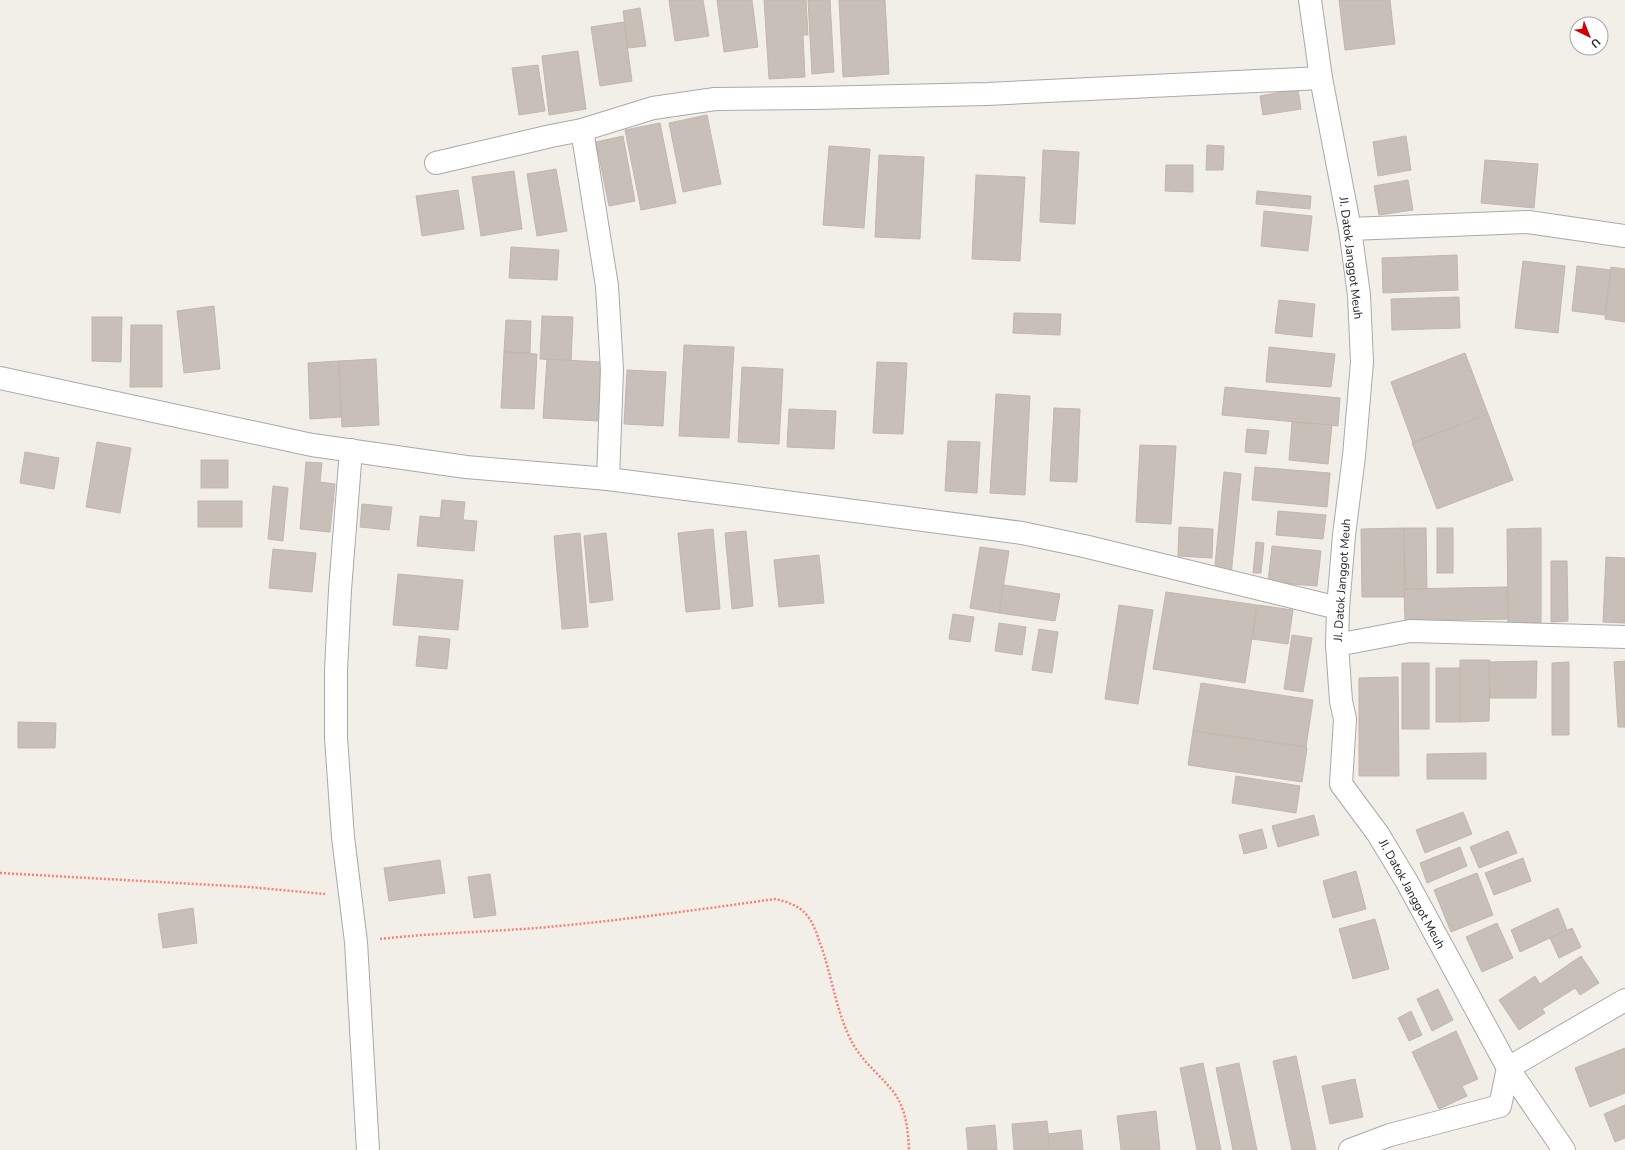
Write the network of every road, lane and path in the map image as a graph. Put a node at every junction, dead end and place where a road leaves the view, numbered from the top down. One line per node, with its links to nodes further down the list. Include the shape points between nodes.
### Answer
1 (1310, 0): 2 (street, JI. Datok Janggot Meuh)
2 (1322, 78): 3 (street, via 987,94 714,99 653,108); 5 (street, JI. Datok Janggot Meuh)
3 (582, 130): 4 (street); 9 (street, via 607,286 612,370)
4 (436, 163)
5 (1350, 229): 6 (street, via 1528,222); 10 (street, JI. Datok Janggot Meuh, via 1359,295 1362,362)
6 (1625, 236)
7 (0, 378): 8 (street, via 312,445)
8 (350, 450): 9 (street, via 466,467); 14 (street, via 336,670 336,738)
9 (608, 479): 10 (street, via 1022,533)
10 (1338, 608): 12 (street, JI. Datok Janggot Meuh)
11 (1625, 637): 12 (street, via 1410,631)
12 (1336, 645): 17 (street, JI. Datok Janggot Meuh, via 1345,719 1341,784 1378,834 1407,882)
13 (0, 873): 14 (path, via 249,887)
14 (350, 897): 15 (street)
15 (356, 942): 18 (street); 19 (path, via 622,920 775,899 791,903 808,917 814,928 842,1017 853,1043 864,1061 893,1091 900,1103 907,1122)
16 (1625, 1000): 17 (street)
17 (1508, 1068): 20 (street, via 1500,1106 1390,1135); 21 (street, JI. Datok Janggot Meuh)
18 (368, 1150)
19 (910, 1150)
20 (1350, 1150)
21 (1564, 1150)

